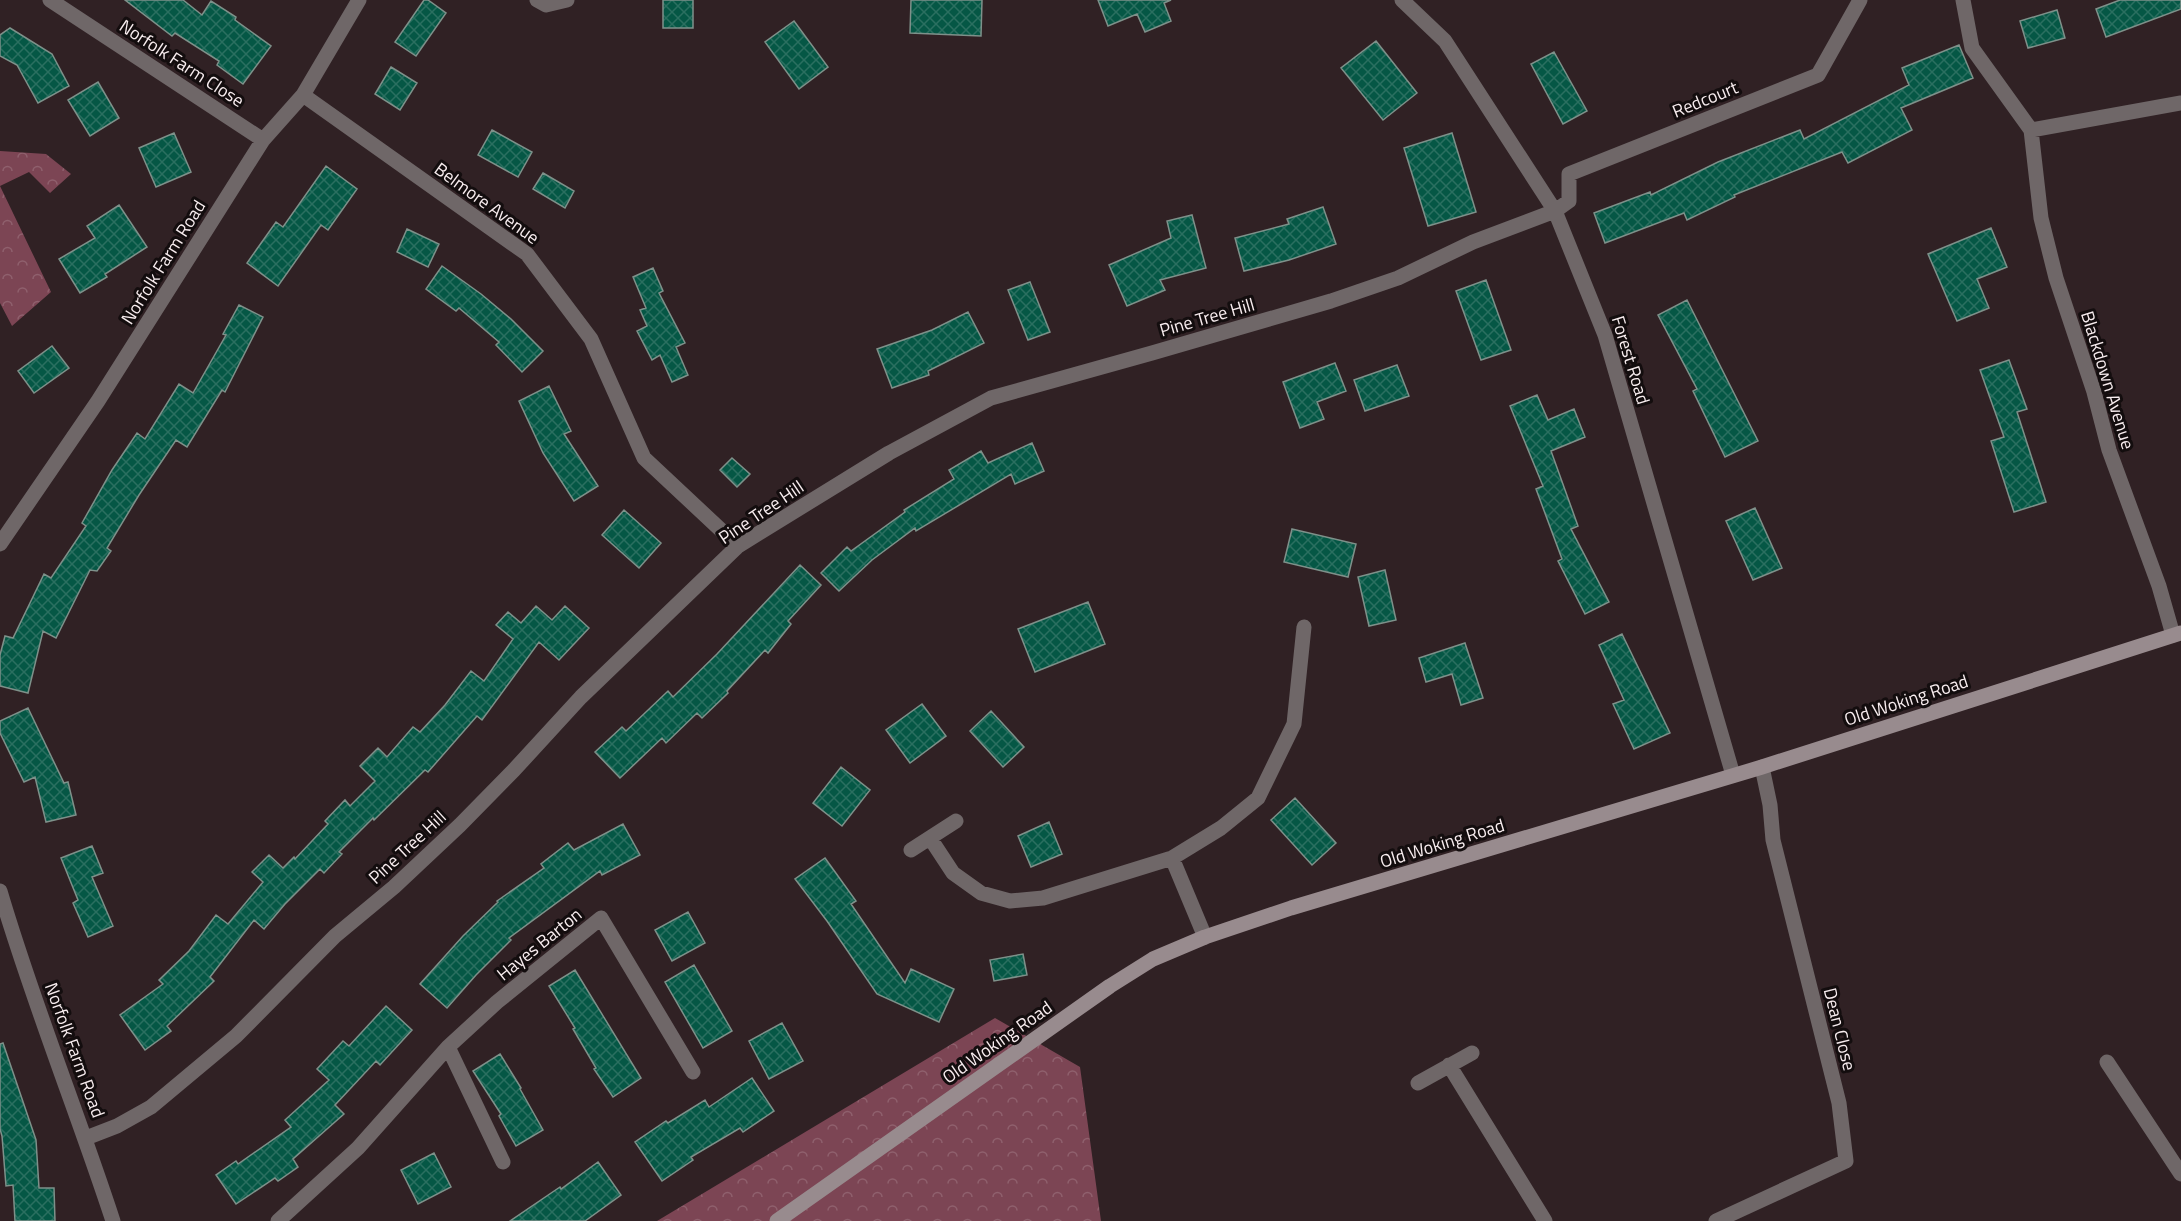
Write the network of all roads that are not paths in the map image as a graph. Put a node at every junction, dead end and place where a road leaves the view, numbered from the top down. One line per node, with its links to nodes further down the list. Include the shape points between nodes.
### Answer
1 (50, 0): 11 (street, Norfolk Farm Close)
2 (359, 0): 8 (street, Norfolk Farm Road)
3 (537, 0): 4 (street, via 546,5)
4 (567, 0)
5 (1402, 0): 12 (street, Forest Road, via 1445,41)
6 (1860, 0): 12 (street, Redcourt, via 1818,75 1569,174 1569,201)
7 (1963, 0): 10 (street, Blackdown Avenue, via 1972,48)
8 (303, 94): 11 (street, Norfolk Farm Road); 14 (street, Belmore Avenue, via 527,254 591,339 644,458)
9 (2181, 103): 10 (street)
10 (2031, 130): 16 (street, Blackdown Avenue, via 2041,219 2056,278 2109,450)
11 (263, 140): 13 (street, Norfolk Farm Road, via 98,401)
12 (1555, 211): 14 (street, Pine Tree Hill, via 1473,242 1387,282 991,398 889,453); 18 (street, Forest Road, via 1605,335)
13 (1, 537)
14 (738, 546): 31 (street, Pine Tree Hill, via 581,697 460,825 335,936 236,1036 151,1107)
15 (1304, 627): 22 (street, via 1294,724 1258,798 1221,828)
16 (2177, 634): 17 (main road, Old Woking Road)
17 (1762, 767): 18 (main road, Old Woking Road); 38 (street, Dean Close, via 1773,840 1839,1103 1846,1161)
18 (1733, 775): 24 (main road, Old Woking Road)
19 (956, 821): 20 (street)
20 (930, 838): 21 (street); 22 (street, via 953,873 981,893 1010,901 1043,898)
21 (910, 850)
22 (1172, 858): 24 (street)
23 (0, 891): 31 (street, Norfolk Farm Road)
24 (1205, 937): 36 (main road, Old Woking Road, via 1153,959 1110,986)
25 (448, 1047): 29 (street, Hayes Barton, via 601,918); 32 (street); 35 (street, Hayes Barton, via 358,1148)
26 (1472, 1053): 28 (street)
27 (2107, 1062): 33 (street)
28 (1449, 1065): 30 (street); 37 (street)
29 (693, 1072)
30 (1418, 1083)
31 (86, 1138): 34 (street, Norfolk Farm Road)
32 (503, 1162)
33 (2181, 1174)
34 (113, 1221)
35 (278, 1221)
36 (777, 1221)
37 (1545, 1221)
38 (1716, 1221)

